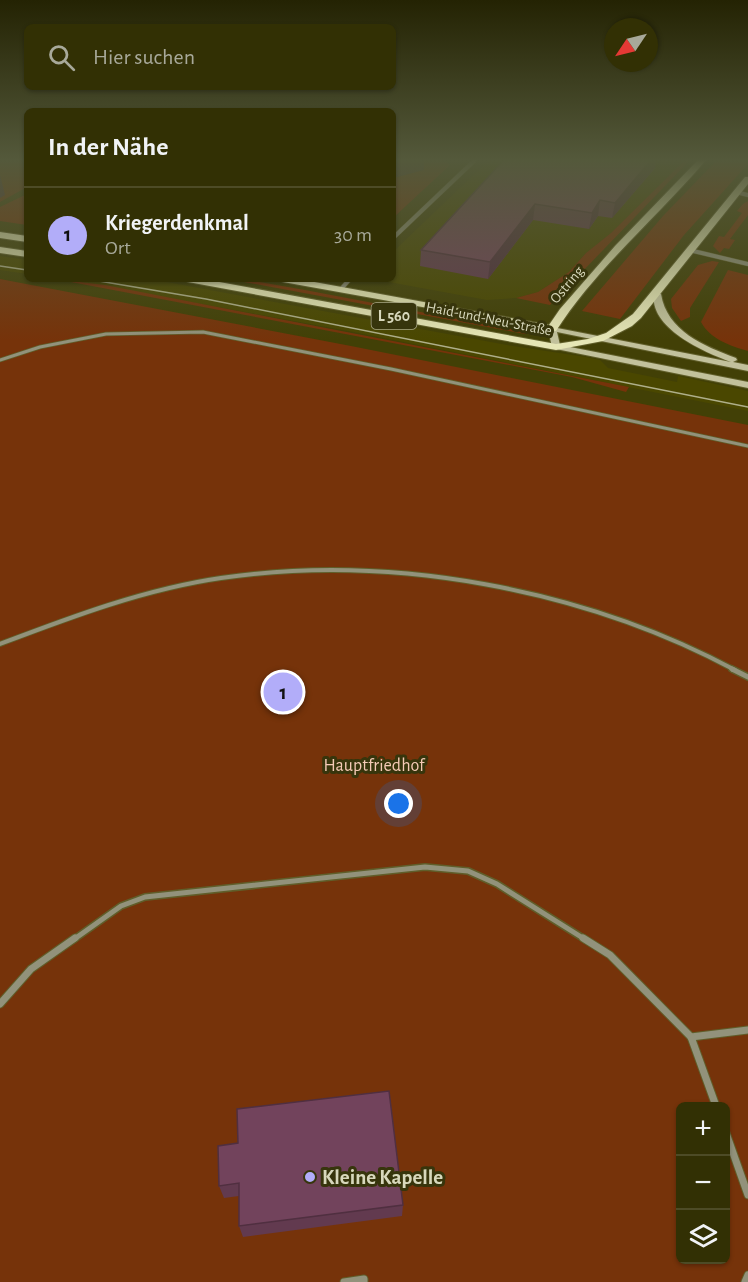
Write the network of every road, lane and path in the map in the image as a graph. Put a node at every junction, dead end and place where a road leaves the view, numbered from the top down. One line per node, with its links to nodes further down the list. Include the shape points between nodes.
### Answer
1 (412, 220): 5 (street)
2 (647, 220): 16 (main road, Ostring, via 568,305)
3 (713, 220): 8 (main road, L 560)
4 (0, 235): 6 (main road)
5 (396, 235)
6 (24, 238)
7 (0, 250): 9 (main road)
8 (689, 250): 10 (street); 15 (main road, L 560)
9 (24, 254)
10 (748, 264)
11 (204, 282): 18 (main road, Haid-und-Neu-Straße / L 560)
12 (300, 282): 14 (main road, Haid-und-Neu-Straße / L 560)
13 (347, 282): 14 (street)
14 (340, 289): 16 (main road, Haid-und-Neu-Straße / L 560)
15 (657, 294): 17 (main road, L 560, via 630,323); 20 (main road, via 659,310 674,327)
16 (552, 329): 17 (main road, Haid-und-Neu-Straße); 18 (main road, Ostring)
17 (601, 339): 18 (main road, L 560); 20 (main road, Haid-und-Neu-Straße)
18 (556, 347): 21 (main road, Haid-und-Neu-Straße)
19 (0, 360): 22 (lane, via 40,347 106,334 203,332)
20 (748, 367)
21 (748, 385)
22 (748, 446)
23 (0, 644): 24 (lane, via 64,620 222,578 298,572 374,573 519,592 594,611 671,638)
24 (748, 677)
25 (0, 1004): 27 (lane, via 31,969 122,906 145,897 425,867 468,871 488,880 601,950)
26 (748, 1030): 27 (lane)
27 (691, 1037): 28 (lane)
28 (714, 1102)
29 (730, 1143): 30 (lane)
30 (748, 1195)
31 (748, 1275): 34 (lane)
32 (344, 1282): 33 (lane)
33 (364, 1282)
34 (745, 1282)

